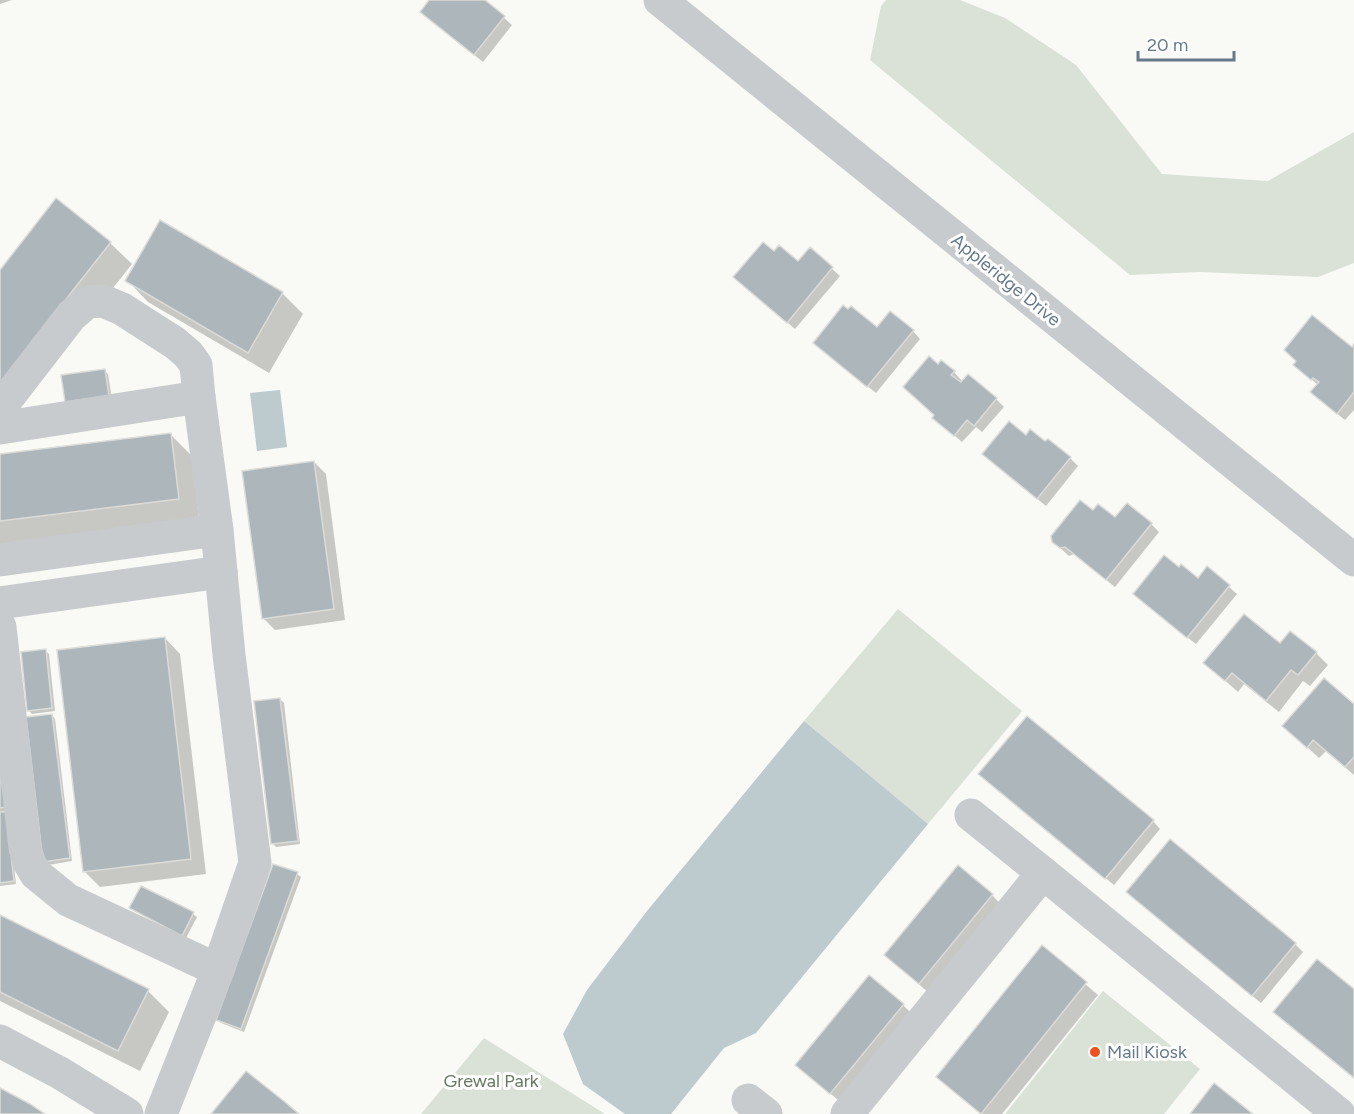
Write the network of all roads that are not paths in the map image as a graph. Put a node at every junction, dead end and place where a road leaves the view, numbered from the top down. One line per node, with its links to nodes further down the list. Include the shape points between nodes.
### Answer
1 (660, 0): 7 (street, Appleridge Drive)
2 (199, 397): 3 (street, via 196,365 188,354 122,309 103,301 87,303 71,316); 4 (street); 5 (street)
3 (0, 408)
4 (0, 428)
5 (217, 530): 6 (street); 8 (street)
6 (0, 560)
7 (1354, 560)
8 (221, 572): 9 (street); 13 (street, via 255,863)
9 (0, 603)
10 (0, 627): 13 (street, via 25,848 36,874 68,900)
11 (970, 815): 12 (street)
12 (1043, 873): 15 (street); 18 (street)
13 (218, 970): 17 (street)
14 (0, 1041): 16 (street)
15 (1319, 1108)
16 (127, 1114)
17 (161, 1114)
18 (848, 1114)

